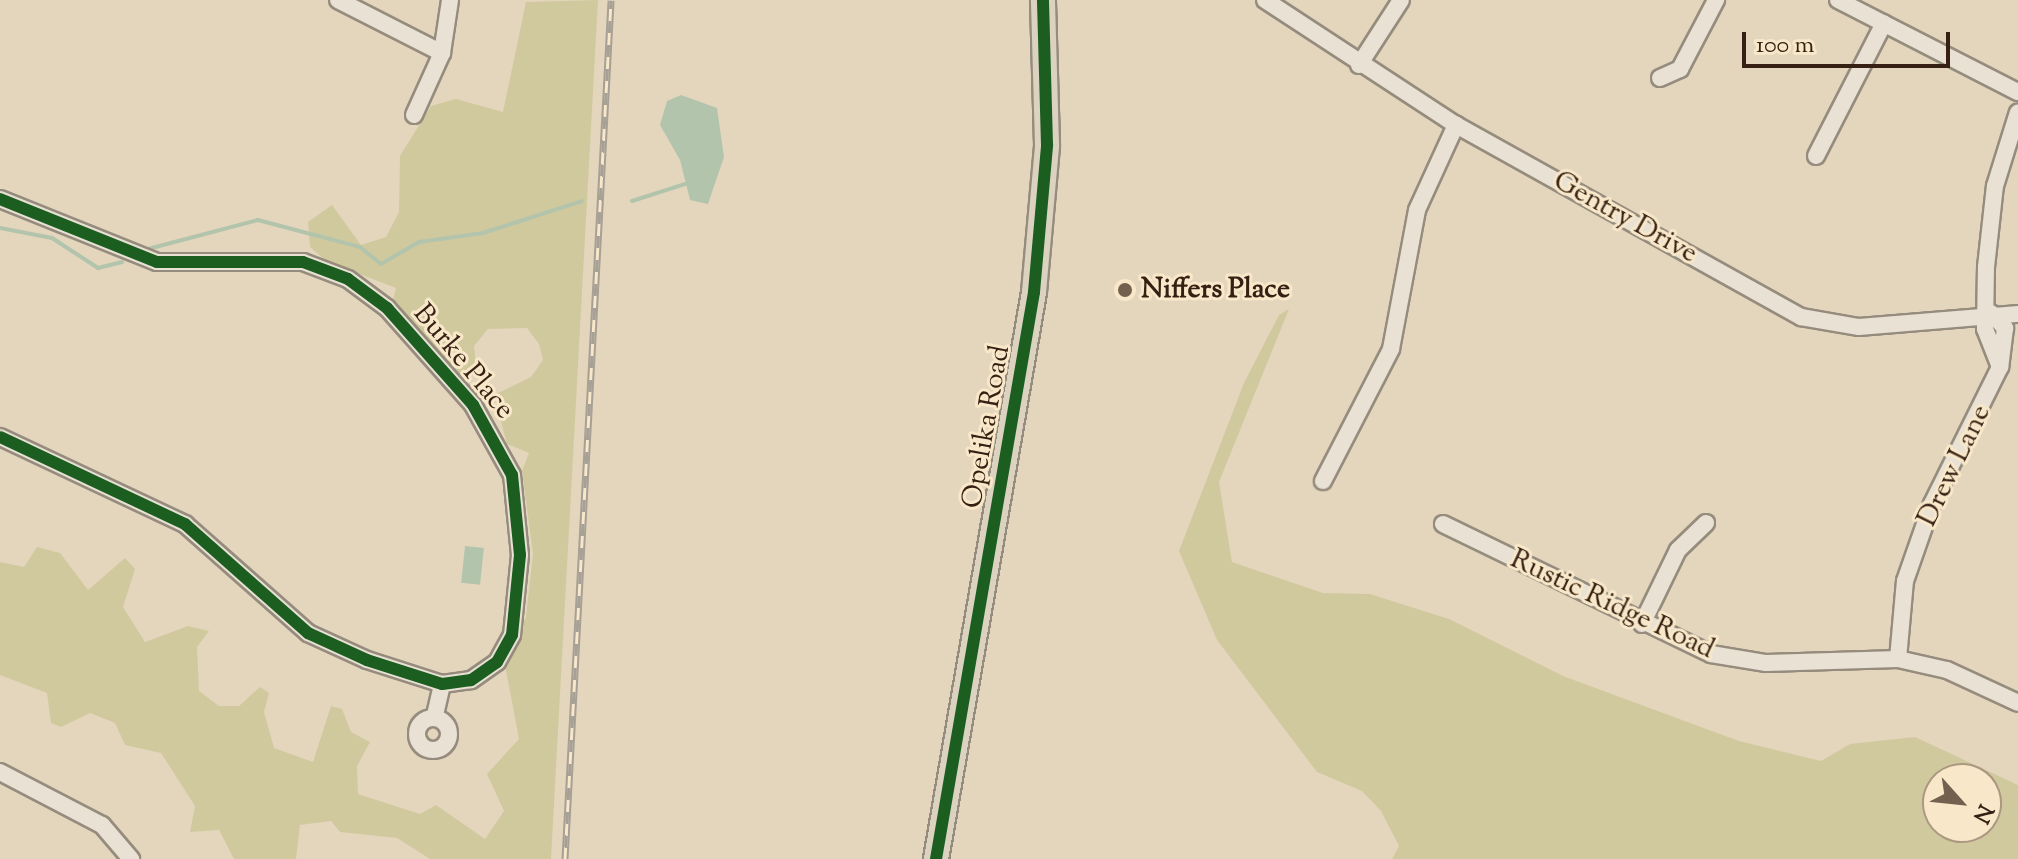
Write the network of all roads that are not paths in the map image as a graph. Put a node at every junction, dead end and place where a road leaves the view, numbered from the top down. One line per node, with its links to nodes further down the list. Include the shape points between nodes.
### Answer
1 (338, 0): 9 (street)
2 (450, 0): 9 (street)
3 (1043, 0): 31 (main road, Opelika Road, via 1047,145 1034,292)
4 (1265, 0): 10 (street, Gentry Drive)
5 (1401, 0): 10 (street)
6 (1716, 0): 11 (street, via 1680,69)
7 (1838, 0): 8 (street)
8 (1884, 23): 12 (street); 16 (street)
9 (442, 53): 14 (street)
10 (1359, 65): 15 (street, Gentry Drive)
11 (1660, 78)
12 (2018, 92)
13 (2018, 112): 18 (street, Drew Lane, via 1995,186 1986,267)
14 (414, 115)
15 (1456, 125): 18 (street, Gentry Drive, via 1829,327); 21 (street, via 1417,210 1391,349)
16 (1816, 156)
17 (0, 199): 26 (street, Burke Place, via 157,262 303,262 348,279 420,343 500,445 519,506 506,650 485,673)
18 (1991, 313): 19 (street, Gentry Drive); 25 (street, Drew Lane, via 1985,329 2000,367 1932,504 1905,581)
19 (2018, 314)
20 (0, 437): 26 (street, via 185,524 322,641)
21 (1323, 481)
22 (1706, 523): 24 (street, via 1678,550)
23 (1443, 524): 24 (street, Rustic Ridge Road)
24 (1642, 624): 25 (street, Rustic Ridge Road, via 1735,660)
25 (1898, 659): 27 (street, Rustic Ridge Road, via 1947,670)
26 (442, 684): 28 (street)
27 (2018, 703)
28 (435, 715)
29 (0, 772): 30 (street, via 102,825)
30 (131, 859)
31 (936, 859)

